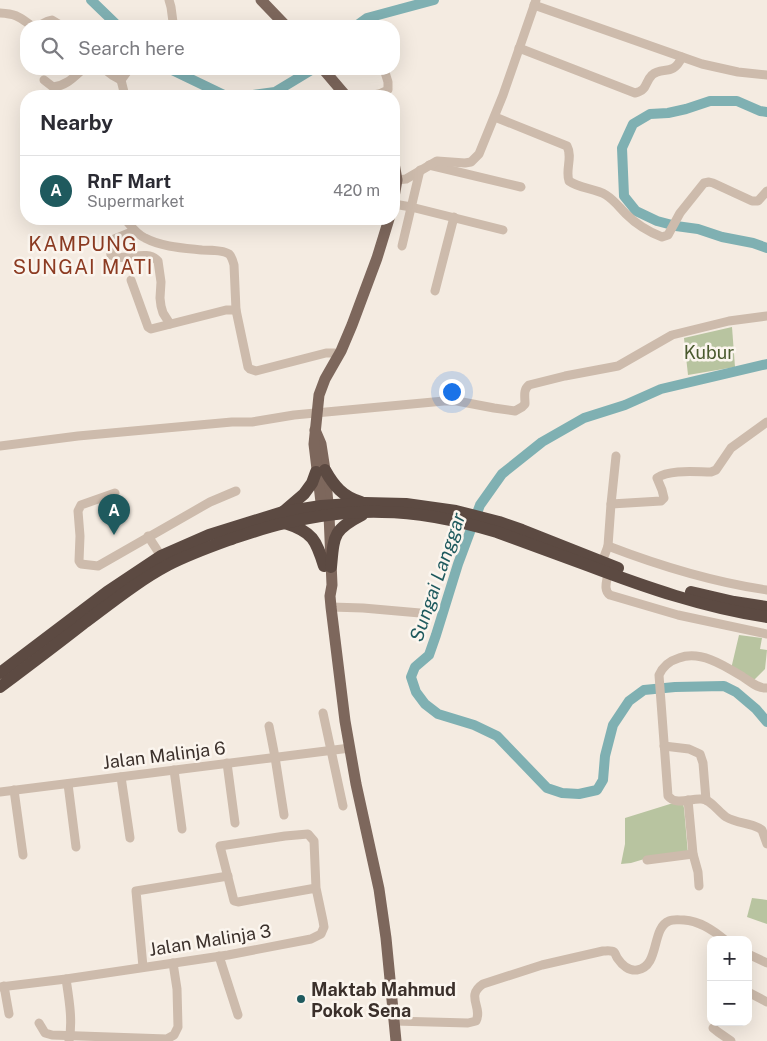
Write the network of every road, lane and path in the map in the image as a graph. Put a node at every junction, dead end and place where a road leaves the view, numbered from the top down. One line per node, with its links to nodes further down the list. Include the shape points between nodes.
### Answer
1 (169, 0): 6 (street)
2 (261, 0): 7 (main road)
3 (535, 2): 8 (street); 9 (street)
4 (0, 13): 5 (street)
5 (24, 20)
6 (173, 20)
7 (280, 20)
8 (519, 48): 9 (street, via 635,93 643,90 651,76 673,69); 21 (street)
9 (682, 56): 15 (street, via 702,64)
10 (77, 75): 16 (street, via 61,86 53,87)
11 (113, 75): 17 (street)
12 (125, 75): 17 (street)
13 (328, 75): 19 (main road)
14 (386, 75): 20 (street)
15 (767, 76)
16 (44, 80)
17 (121, 80): 18 (street)
18 (124, 90)
19 (341, 90)
20 (388, 90)
21 (495, 117): 22 (street, via 479,154 471,162 437,161); 25 (street, via 567,146 570,152 569,182 605,194 636,223 662,237 668,235 680,213 706,182 752,202 758,201)
22 (425, 167): 23 (street); 24 (street); 27 (street)
23 (400, 180)
24 (521, 187)
25 (767, 191)
26 (400, 205): 27 (street)
27 (412, 207): 28 (street); 33 (street)
28 (454, 217): 31 (street); 35 (street)
29 (130, 225): 32 (street)
30 (387, 225): 39 (main road)
31 (503, 230)
32 (134, 231): 36 (street, via 169,246 228,254 234,265); 38 (street, via 112,240 111,255 116,258 152,256 158,260 160,306)
33 (402, 246)
34 (131, 280): 38 (street, via 149,328)
35 (435, 291)
36 (236, 310): 38 (street); 39 (street, via 248,366 253,371 326,353)
37 (767, 316): 40 (street, via 729,321 672,335 618,366 529,385 524,392 525,404 515,411 444,401)
38 (170, 324)
39 (339, 353): 40 (main road, via 325,378)
40 (317, 413): 42 (street); 44 (main road, via 314,444)
41 (767, 422): 47 (street, via 731,448 716,470 670,473 657,478 664,495 661,501)
42 (0, 446)
43 (616, 456): 47 (street)
44 (320, 471): 48 (highway, via 350,499); 49 (main road); 50 (highway)
45 (236, 491): 52 (street)
46 (115, 493): 52 (street, via 81,505 78,511 81,564 98,566)
47 (611, 504): 53 (street)
48 (365, 507): 49 (highway); 51 (highway, via 384,512 454,516); 56 (highway, via 336,534)
49 (325, 511): 50 (highway); 56 (main road)
50 (283, 517): 54 (highway, via 209,535); 56 (highway, via 312,538); 65 (highway, via 211,546 140,582)
51 (484, 523): 55 (highway, via 522,530); 57 (highway, via 497,532)
52 (148, 536): 54 (street)
53 (608, 546): 55 (street); 58 (street, via 714,580)
54 (161, 556): 64 (highway, via 107,592)
55 (602, 562): 60 (highway, via 694,593)
56 (327, 567): 59 (main road, via 326,586)
57 (608, 573): 62 (highway, via 694,601); 63 (street, via 606,590 610,595 678,615)
58 (767, 590)
59 (330, 601): 61 (street, via 363,608); 70 (main road)
60 (767, 608)
61 (420, 613)
62 (767, 616)
63 (767, 634)
64 (0, 673)
65 (0, 687)
66 (767, 688): 69 (street, via 759,688 721,664 694,656 672,660 659,675)
67 (323, 713): 71 (street)
68 (269, 726): 72 (street)
69 (664, 746): 79 (street, via 668,796 676,801); 80 (street, via 700,754)
70 (350, 748): 71 (street, Jalan Malinja 6); 106 (main road, via 379,889)
71 (331, 751): 72 (street, Jalan Malinja 6); 81 (street)
72 (275, 757): 73 (street, Jalan Malinja 6); 82 (street)
73 (227, 763): 74 (street, Jalan Malinja 6); 83 (street)
74 (174, 770): 75 (street, Jalan Malinja 6); 84 (street)
75 (121, 777): 76 (street, Jalan Malinja 6); 85 (street)
76 (68, 784): 77 (street, Jalan Malinja 6); 87 (street)
77 (14, 790): 78 (street, Jalan Malinja 6); 89 (street)
78 (0, 792)
79 (688, 800): 80 (street); 88 (street)
80 (706, 800): 86 (street, via 726,817 759,828)
81 (343, 806)
82 (284, 815)
83 (235, 823)
84 (182, 829)
85 (130, 838)
86 (767, 844)
87 (76, 846)
88 (693, 854): 90 (street); 92 (street)
89 (23, 855)
90 (647, 860)
91 (228, 876): 93 (street, via 234,901 238,902); 93 (street, Jalan Malinja 3, via 220,846 308,834 314,841); 99 (street, via 136,891)
92 (699, 886)
93 (316, 888): 95 (street, Jalan Malinja 3, via 324,927 321,934 311,939)
94 (720, 936): 106 (street, via 694,921 667,921 661,926 652,957 637,970 624,966 614,952 603,951 542,965 483,984 474,997 476,1021)
95 (219, 956): 98 (street, Jalan Malinja 3); 105 (street)
96 (752, 956): 97 (street)
97 (767, 962)
98 (173, 963): 99 (street, Jalan Malinja 3); 109 (street, via 178,1020 174,1036 168,1039)
99 (143, 968): 100 (street, Jalan Malinja 3)
100 (66, 979): 101 (street, Jalan Malinja 3); 109 (street)
101 (2, 986): 104 (street)
102 (752, 994): 103 (street)
103 (767, 1002)
104 (9, 1014)
105 (238, 1015)
106 (394, 1021): 110 (main road)
107 (39, 1023): 109 (street, via 45,1033)
108 (713, 1028): 111 (street)
109 (69, 1038)
110 (396, 1041)
111 (731, 1041)

